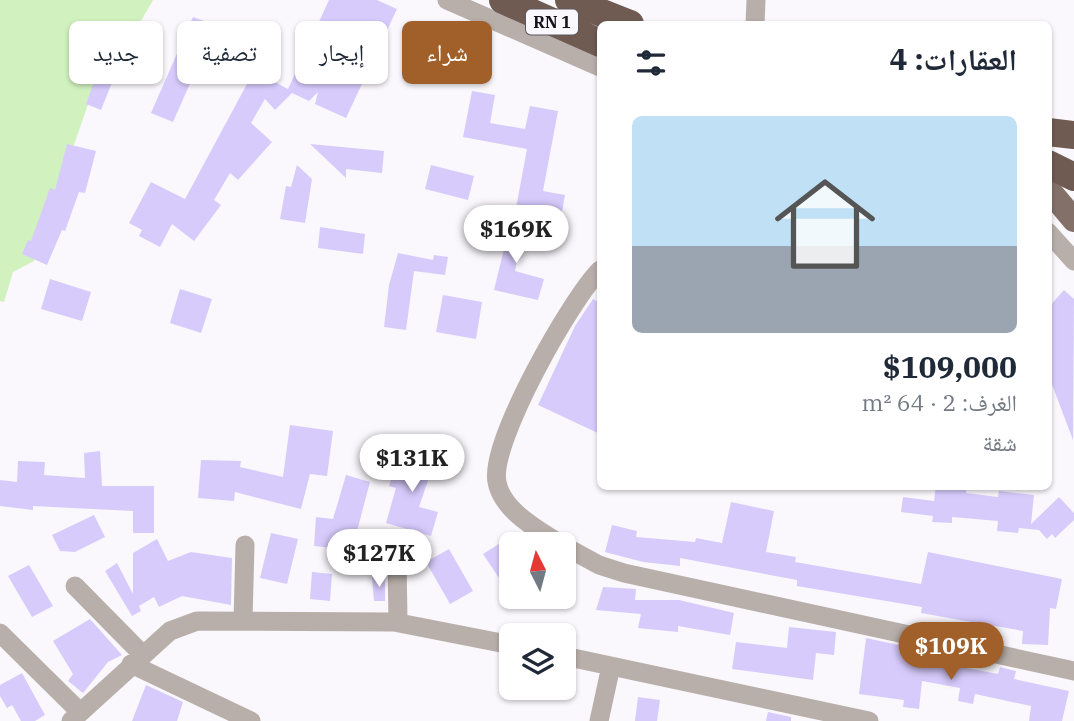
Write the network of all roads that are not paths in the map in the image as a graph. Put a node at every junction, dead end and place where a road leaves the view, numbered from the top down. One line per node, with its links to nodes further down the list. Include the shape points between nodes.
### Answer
1 (447, 0): 8 (street)
2 (503, 0): 7 (highway, RN 1)
3 (569, 0): 5 (highway, RN 1)
4 (756, 0): 6 (street)
5 (622, 21)
6 (755, 21)
7 (597, 42)
8 (597, 66)
9 (1052, 132): 10 (highway)
10 (1074, 135)
11 (1052, 166): 12 (highway)
12 (1074, 177)
13 (1052, 194): 14 (main road)
14 (1074, 220)
15 (1052, 236): 16 (street)
16 (1074, 261)
17 (597, 274): 18 (street, via 569,309 505,437 497,467 497,483 504,498)
18 (543, 532)
19 (245, 545): 23 (street)
20 (576, 553): 30 (street, via 624,573)
21 (397, 558): 24 (street)
22 (75, 586): 27 (street)
23 (243, 621): 24 (street); 27 (street, via 182,625)
24 (398, 622): 26 (street)
25 (0, 633): 31 (street)
26 (499, 643)
27 (136, 659): 31 (street); 32 (street)
28 (576, 659): 29 (street)
29 (611, 666): 33 (street); 34 (street)
30 (1074, 671)
31 (76, 717)
32 (251, 721)
33 (599, 721)
34 (869, 721)

